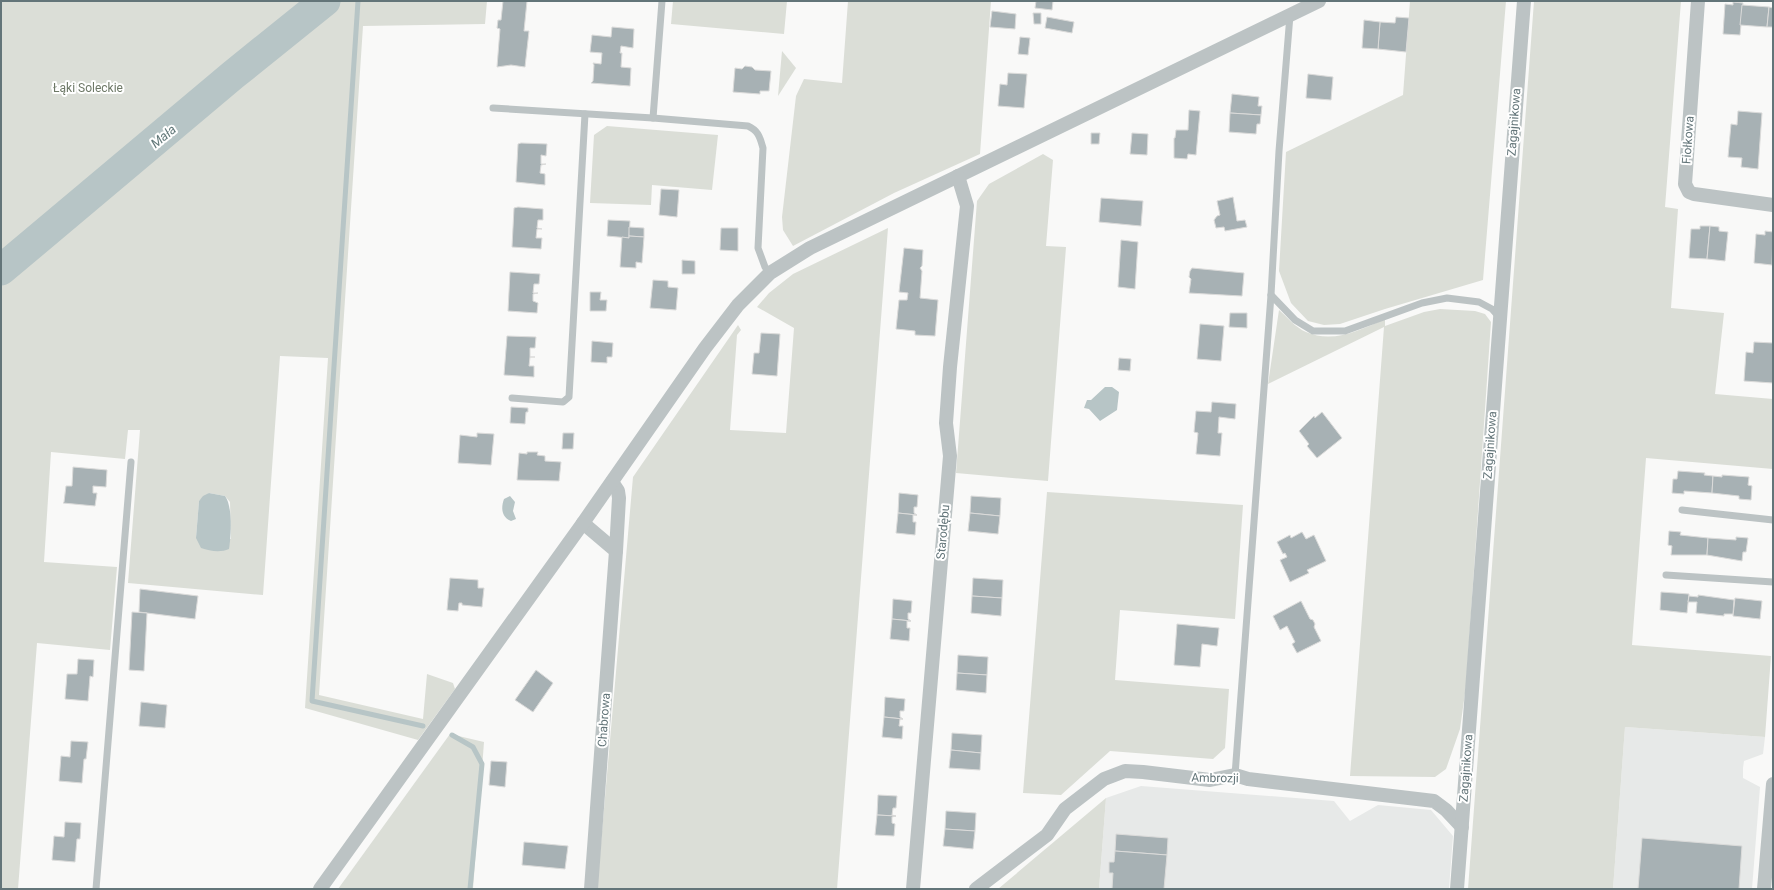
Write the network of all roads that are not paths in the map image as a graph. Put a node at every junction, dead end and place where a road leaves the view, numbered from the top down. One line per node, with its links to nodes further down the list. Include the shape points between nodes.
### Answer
1 (662, 1): 8 (lane)
2 (1319, 1): 5 (street)
3 (1524, 1): 13 (street, Zagajnikowa)
4 (1698, 1): 10 (street, Fiołkowa, via 1686,188 1694,194)
5 (1290, 15): 9 (street); 12 (lane)
6 (493, 108): 7 (lane)
7 (585, 114): 8 (lane); 14 (lane, via 569,397 563,402)
8 (653, 118): 11 (lane, via 748,126 755,129 763,148 758,248)
9 (958, 176): 11 (street, via 810,248); 29 (street, Starodębu, via 967,206 950,367 946,423 950,456)
10 (1773, 205)
11 (770, 274): 16 (street, via 738,305 709,342)
12 (1270, 295): 13 (lane, via 1295,320 1313,331 1346,331 1422,303 1447,298 1479,302); 23 (lane)
13 (1499, 317): 25 (street, Zagajnikowa)
14 (512, 398)
15 (131, 462): 26 (lane)
16 (612, 482): 19 (street); 20 (street, Chabrowa, via 619,498)
17 (1682, 510): 18 (lane)
18 (1773, 520)
19 (583, 523): 20 (street); 27 (street)
20 (616, 551): 28 (street, Chabrowa)
21 (1666, 575): 22 (lane)
22 (1773, 582)
23 (1235, 775): 25 (street, Ambrozji, via 1248,779 1434,801); 30 (street, Ambrozji, via 1210,780 1124,771 1104,779 1065,809 1047,835)
24 (1773, 784): 32 (street)
25 (1462, 827): 31 (street, Zagajnikowa)
26 (96, 889)
27 (320, 889)
28 (591, 889)
29 (913, 889)
30 (976, 889)
31 (1457, 889)
32 (1764, 889)

